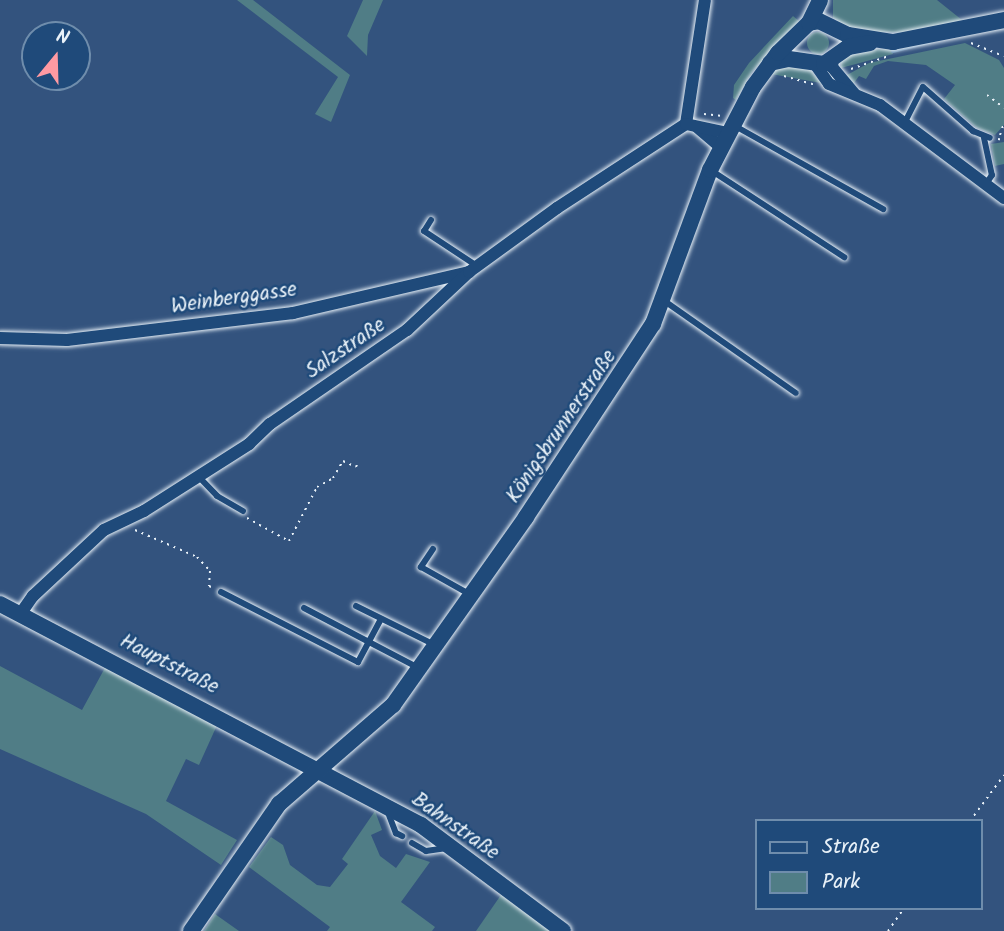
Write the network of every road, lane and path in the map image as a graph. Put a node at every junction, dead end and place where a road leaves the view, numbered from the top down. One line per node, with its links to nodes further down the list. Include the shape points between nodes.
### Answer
1 (705, 0): 17 (street)
2 (820, 0): 6 (street, Königsbrunnerstraße)
3 (826, 0): 5 (street)
4 (1004, 21): 8 (street)
5 (833, 27): 6 (street); 8 (street); 9 (street)
6 (803, 29): 12 (street, via 798,49); 13 (street, Königsbrunnerstraße)
7 (967, 41): 11 (path)
8 (880, 42): 9 (street)
9 (835, 56): 12 (street); 14 (street)
10 (890, 56): 14 (path, via 868,60)
11 (1004, 56)
12 (812, 63): 13 (street); 14 (street)
13 (773, 69): 14 (path, via 818,86); 20 (street, Königsbrunnerstraße)
14 (834, 80): 18 (street)
15 (987, 95): 16 (path)
16 (1004, 108)
17 (691, 122): 20 (street); 20 (path); 28 (street, Salzstraße)
18 (905, 122): 23 (street); 23 (lane, via 923,87 987,138 992,175)
19 (1004, 123): 21 (path)
20 (727, 130): 22 (street, Königsbrunnerstraße); 25 (lane)
21 (999, 139)
22 (710, 170): 27 (lane); 29 (street, Königsbrunnerstraße)
23 (986, 184): 24 (street)
24 (1004, 198)
25 (883, 209)
26 (431, 220): 28 (lane, via 424,231)
27 (844, 257)
28 (473, 269): 30 (street, Weinberggasse, via 293,313 67,340); 33 (street, Salzstraße, via 407,330 270,424 249,444)
29 (663, 300): 31 (lane); 39 (street, Königsbrunnerstraße, via 639,350)
30 (0, 338)
31 (796, 393)
32 (358, 462): 34 (path, via 356,467 343,461 333,478 317,487 289,541 269,533)
33 (195, 474): 34 (lane, via 217,496); 35 (street, Salzstraße)
34 (243, 511)
35 (126, 520): 37 (path, via 134,530 197,557 210,571); 43 (street, Salzstraße, via 86,546)
36 (433, 549): 39 (lane, via 421,567)
37 (209, 586)
38 (221, 592): 45 (lane, via 358,662)
39 (472, 596): 46 (street, Königsbrunnerstraße)
40 (0, 604): 43 (street, Hauptstraße)
41 (356, 606): 44 (lane)
42 (304, 608): 45 (lane)
43 (21, 613): 48 (street, Hauptstraße)
44 (381, 618): 45 (lane); 46 (lane)
45 (369, 642): 47 (lane)
46 (438, 647): 47 (street, Königsbrunnerstraße)
47 (421, 669): 48 (street, Königsbrunnerstraße, via 377,724)
48 (317, 767): 50 (street, Bahnstraße); 56 (street, Königsbrunnerstraße, via 279,804)
49 (1004, 775): 51 (path)
50 (385, 804): 52 (lane, via 396,833); 54 (street, Bahnstraße)
51 (971, 819)
52 (402, 836)
53 (412, 843): 54 (lane, via 426,850)
54 (452, 847): 57 (street, Bahnstraße)
55 (904, 910): 58 (path)
56 (191, 931)
57 (563, 931)
58 (888, 931)

